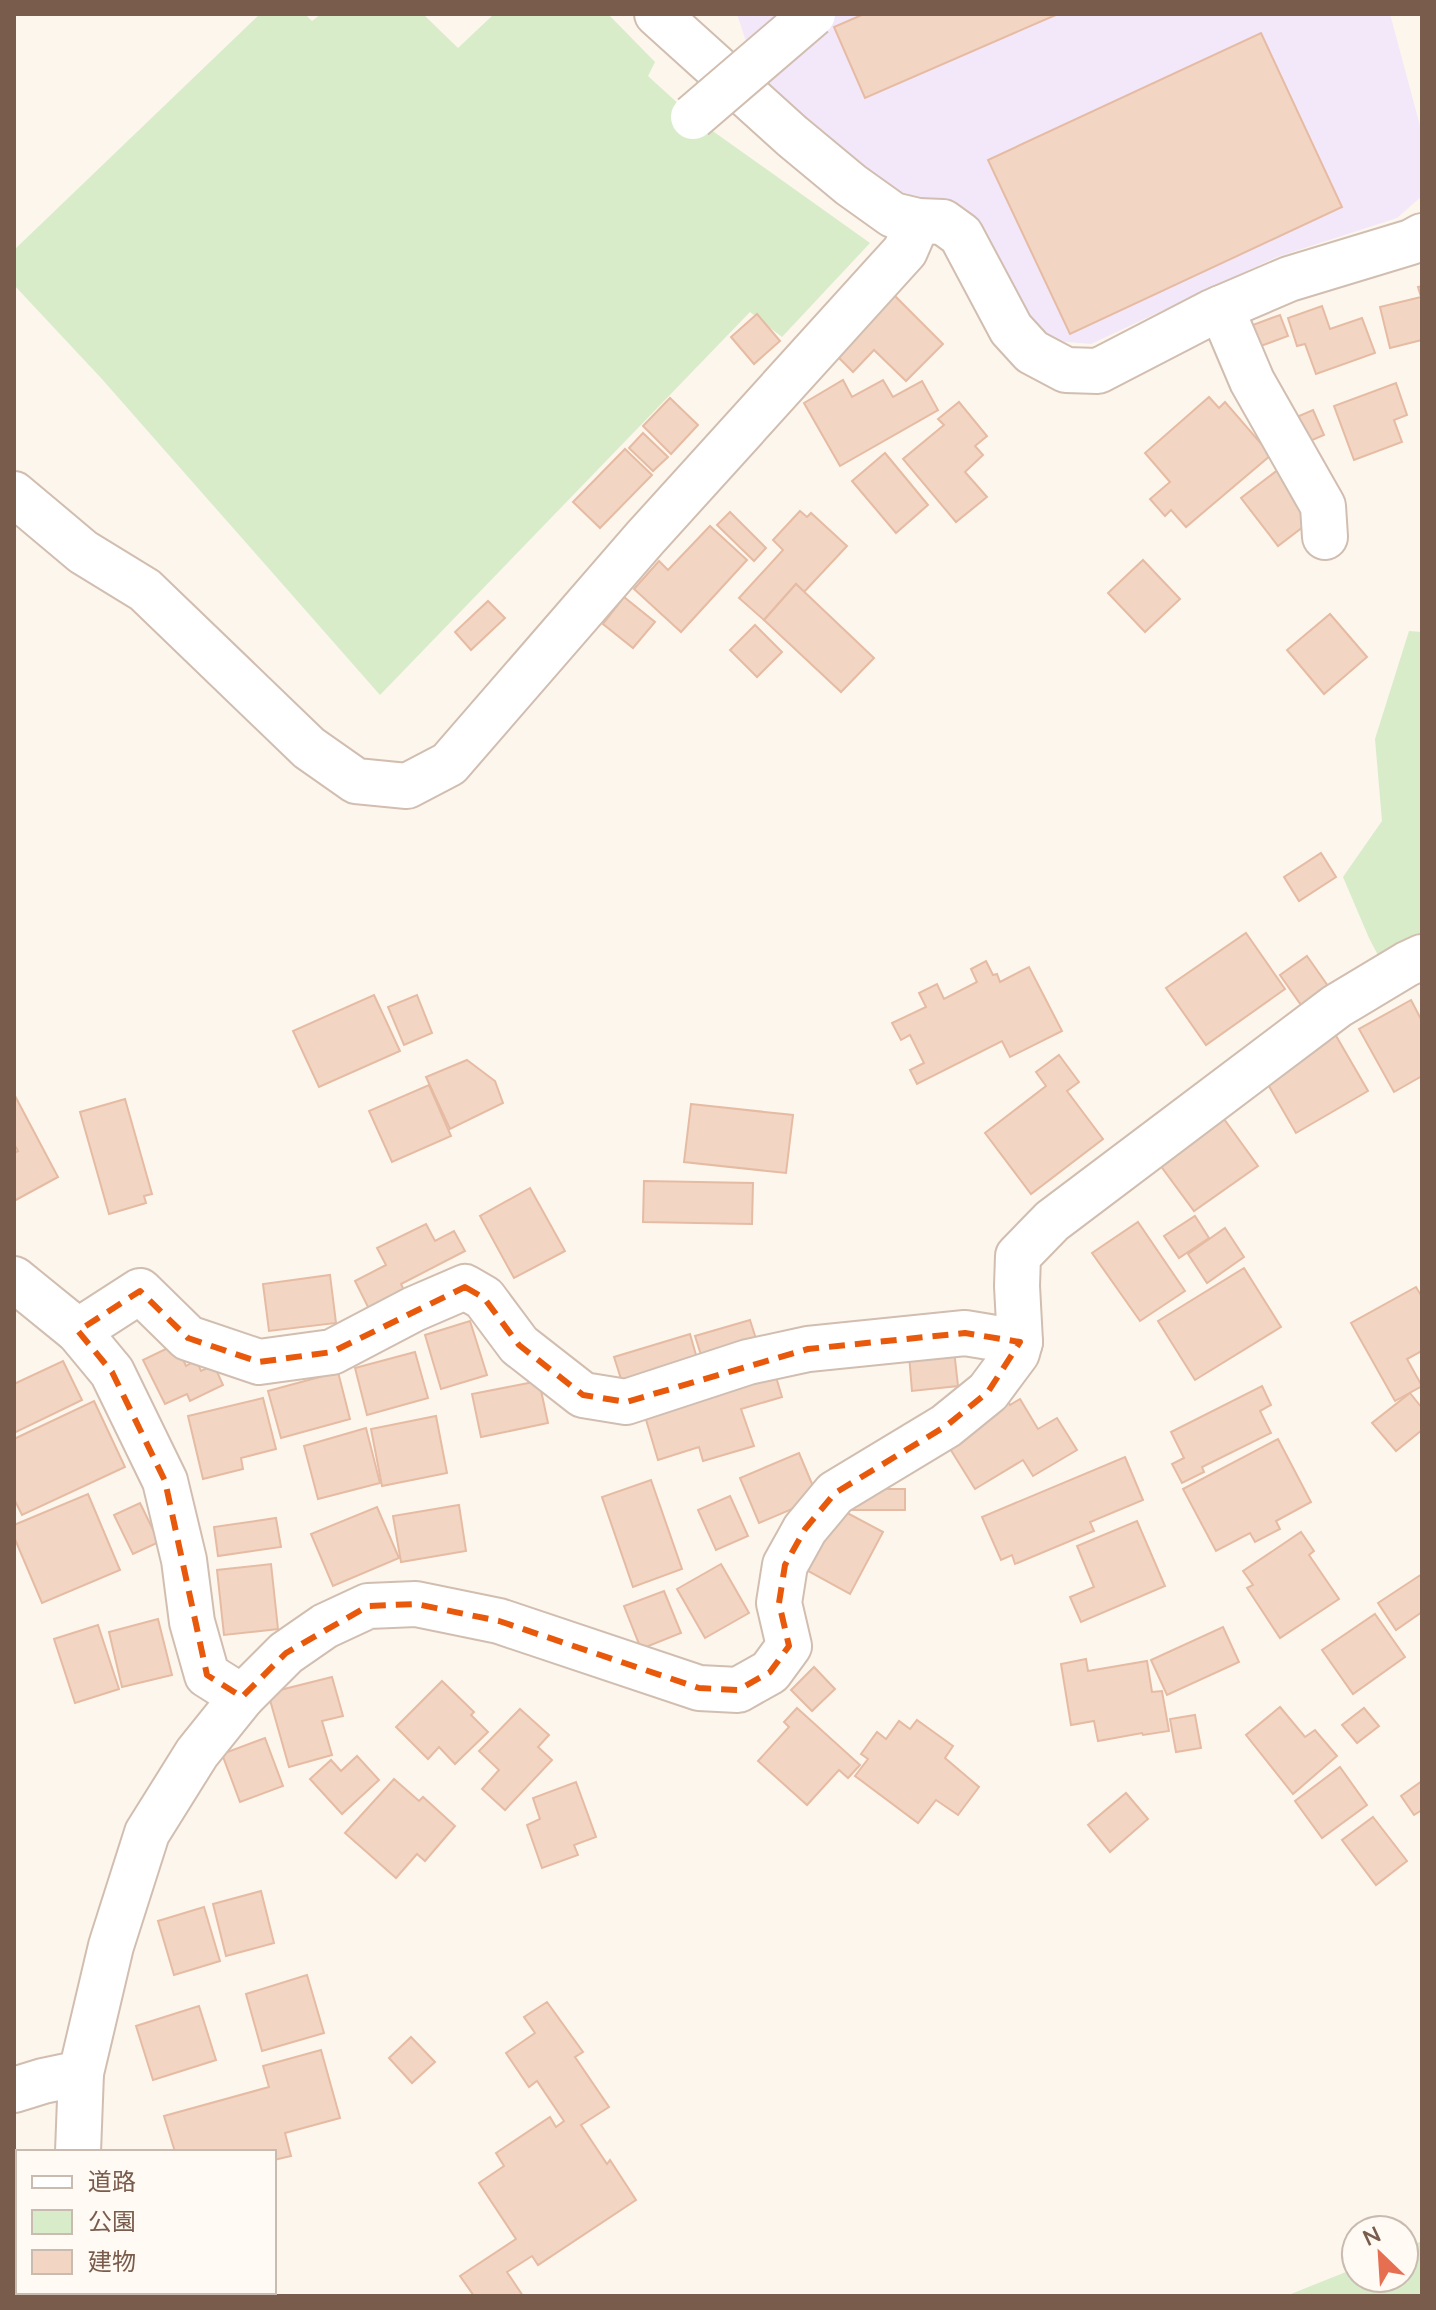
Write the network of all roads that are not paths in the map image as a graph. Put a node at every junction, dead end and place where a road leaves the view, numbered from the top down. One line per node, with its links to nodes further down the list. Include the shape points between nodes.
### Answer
1 (657, 14): 4 (street, via 851,185 893,215)
2 (813, 14): 3 (street, bridge)
3 (693, 117)
4 (918, 221): 6 (street, via 943,222 961,235 1011,329 1032,352 1066,370 1098,371); 7 (street, via 905,251 449,764 407,786 356,781 309,748 145,590 83,552)
5 (1422, 236): 6 (street, via 1289,279)
6 (1221, 308): 8 (street, via 1252,381 1323,506)
7 (14, 494)
8 (1325, 537)
9 (1422, 957): 12 (street, via 1337,1006 1052,1221 1018,1256)
10 (14, 1279): 11 (street)
11 (78, 1331): 12 (street, via 140,1291 188,1338 259,1362 332,1352 465,1287 484,1298 519,1345 583,1395 626,1402 748,1362 808,1349 965,1333); 13 (street, via 112,1372 165,1481 207,1675)
12 (1020, 1342): 13 (street, via 988,1392 946,1426 835,1493 805,1529 785,1565 779,1603 789,1646 770,1672 738,1690 699,1688 499,1621 416,1604 368,1606 325,1626 286,1653)
13 (242, 1697): 14 (street, via 197,1753 147,1833 111,1946)
14 (81, 2073): 15 (street); 16 (street)
15 (14, 2090)
16 (78, 2150)

